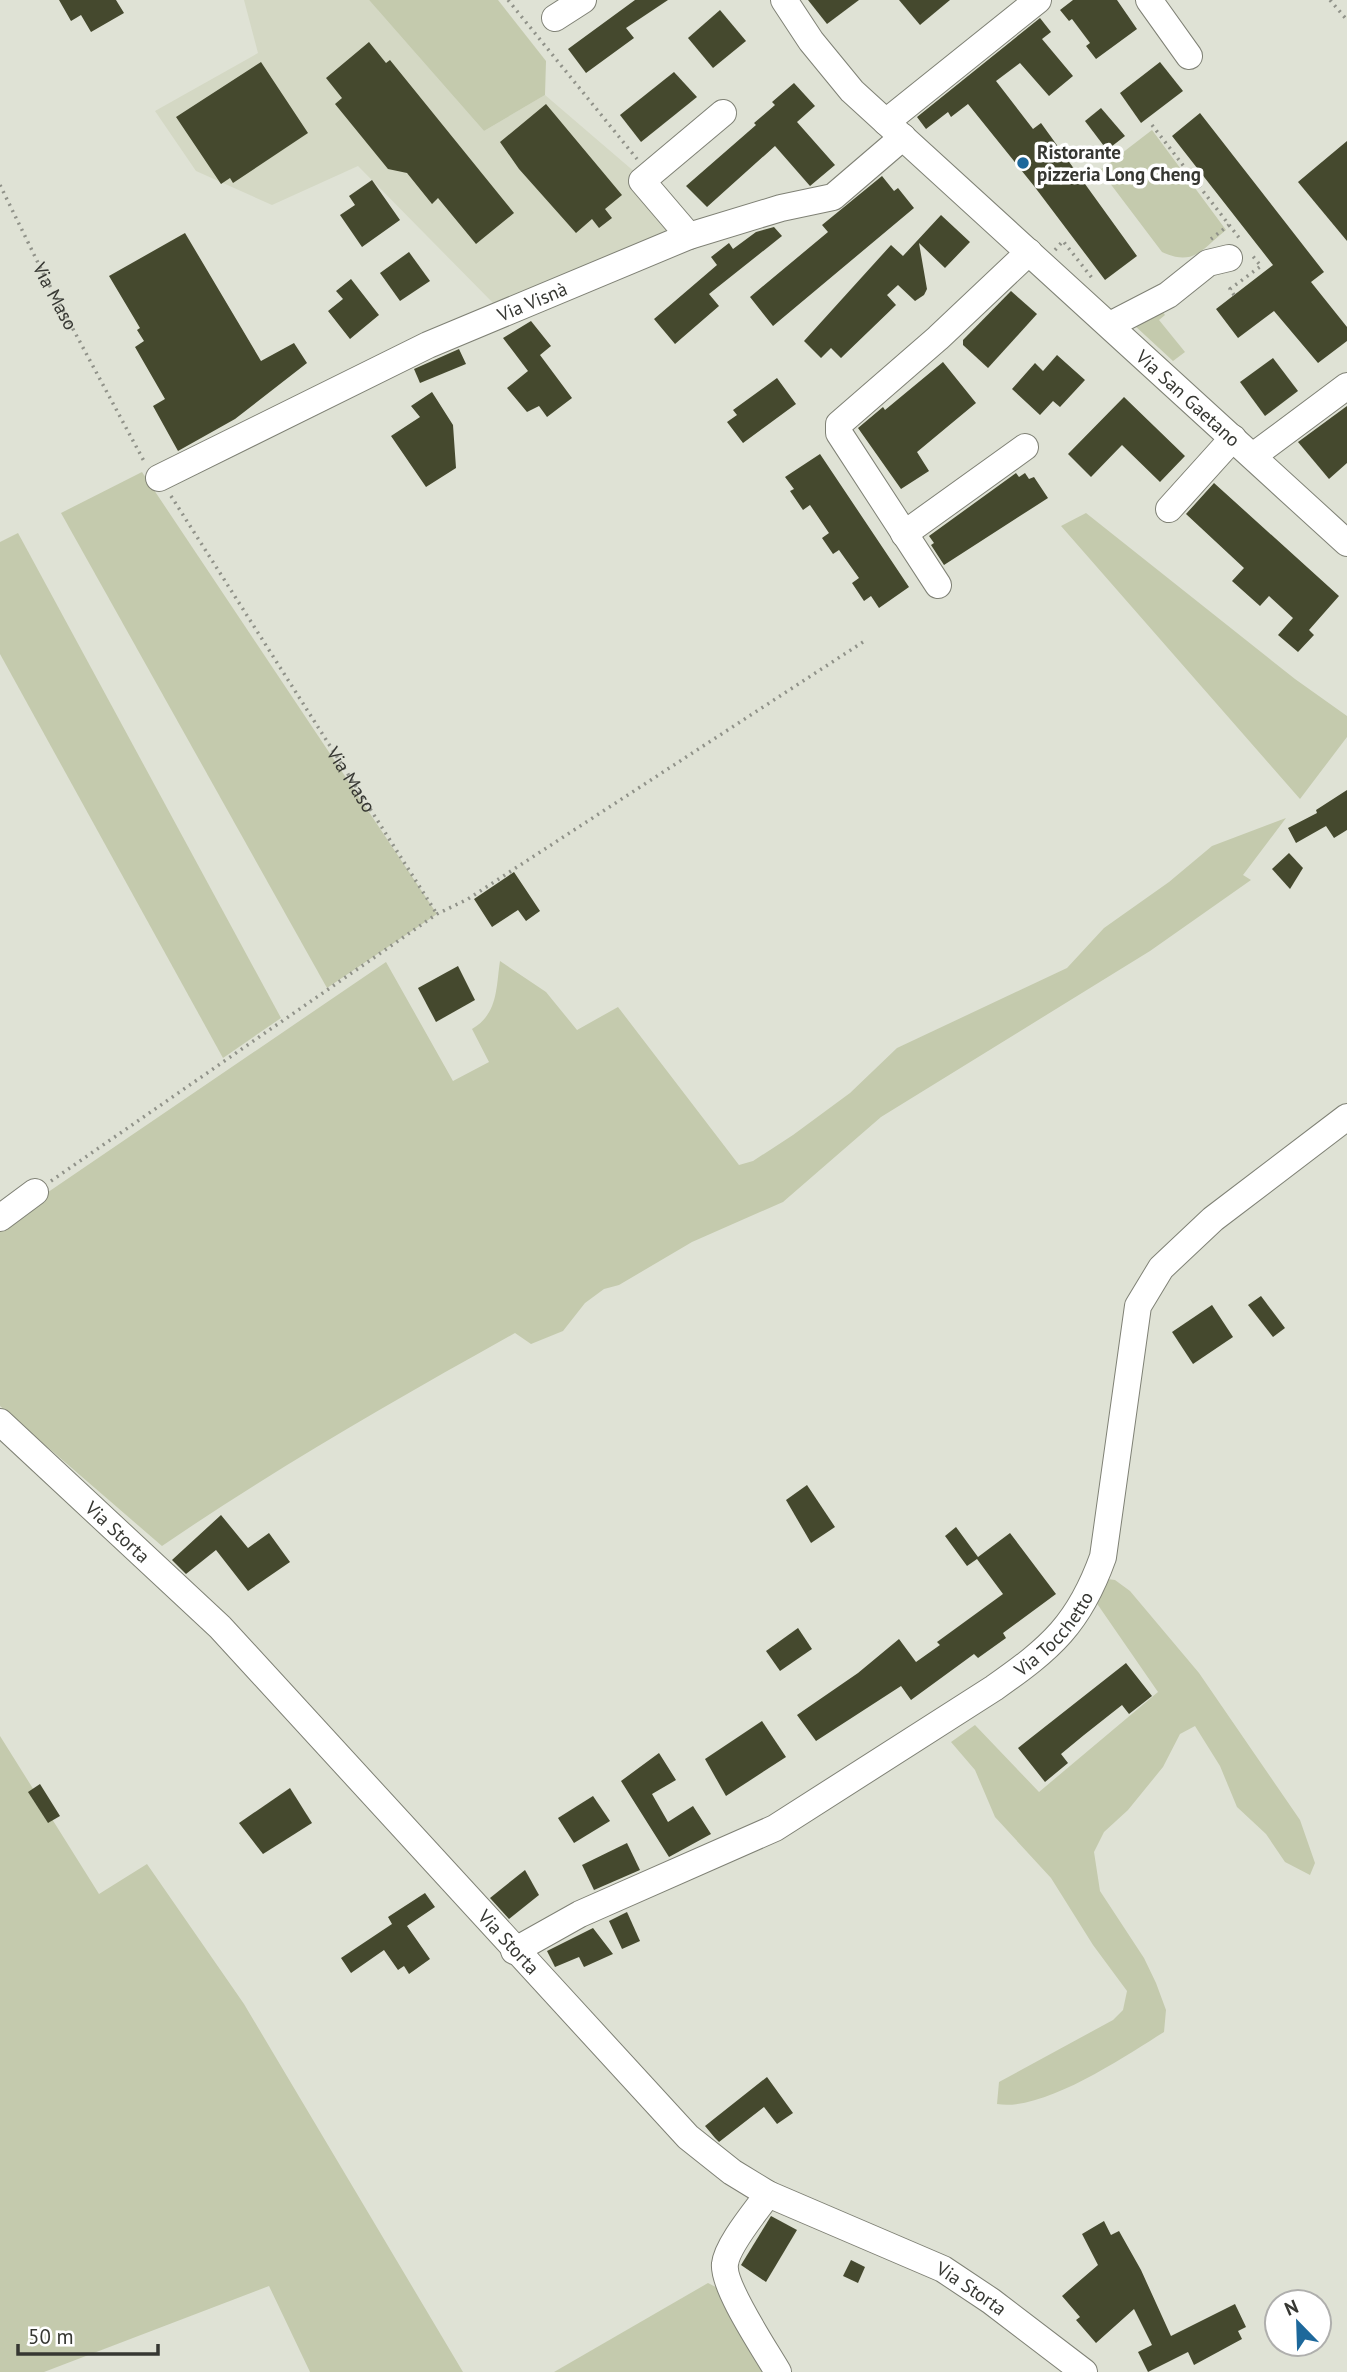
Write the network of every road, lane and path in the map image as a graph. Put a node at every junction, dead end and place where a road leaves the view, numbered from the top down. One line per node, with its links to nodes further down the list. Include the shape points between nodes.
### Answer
1 (508, 0): 13 (path)
2 (583, 0): 7 (street)
3 (784, 0): 12 (street, Via San Gaetano, via 836,72)
4 (1038, 0): 12 (street, Via Visnà)
5 (1149, 0): 9 (street)
6 (1331, 0): 8 (path)
7 (555, 19)
8 (1347, 20)
9 (1189, 56)
10 (723, 113): 13 (street)
11 (1152, 125): 18 (path, via 1261,266 1230,289)
12 (894, 130): 15 (street, Via Visnà, via 833,197); 16 (street, Via San Gaetano)
13 (649, 175): 15 (street, via 642,181)
14 (0, 185): 24 (path, Via Maso, via 125,430)
15 (689, 236): 24 (street, Via Visnà, via 428,345)
16 (1028, 252): 19 (street, Via San Gaetano); 26 (street, via 939,338 839,424 839,433)
17 (1229, 258): 19 (street, via 1208,263 1168,295)
18 (1234, 295)
19 (1110, 325): 21 (street, Via San Gaetano)
20 (1347, 386): 23 (street)
21 (1233, 438): 23 (street, Via San Gaetano); 25 (street)
22 (1025, 447): 26 (street)
23 (1253, 456): 27 (street, Via San Gaetano)
24 (159, 478): 30 (path, Via Maso)
25 (1169, 509)
26 (904, 534): 28 (street)
27 (1347, 543)
28 (938, 584)
29 (863, 642): 30 (path, via 468,899)
30 (437, 914): 32 (path)
31 (1347, 1117): 35 (street, Via Tocchetto, via 1213,1219 1161,1268 1139,1306 1103,1556 1089,1596 1060,1636 994,1688 775,1828 580,1914)
32 (35, 1192): 33 (street)
33 (0, 1218)
34 (0, 1422): 35 (street, Via Storta, via 220,1628)
35 (514, 1951): 36 (street, Via Storta, via 688,2137)
36 (768, 2194): 37 (street, via 729,2253 725,2273); 38 (street, Via Storta, via 943,2269)
37 (778, 2372)
38 (1084, 2372)

